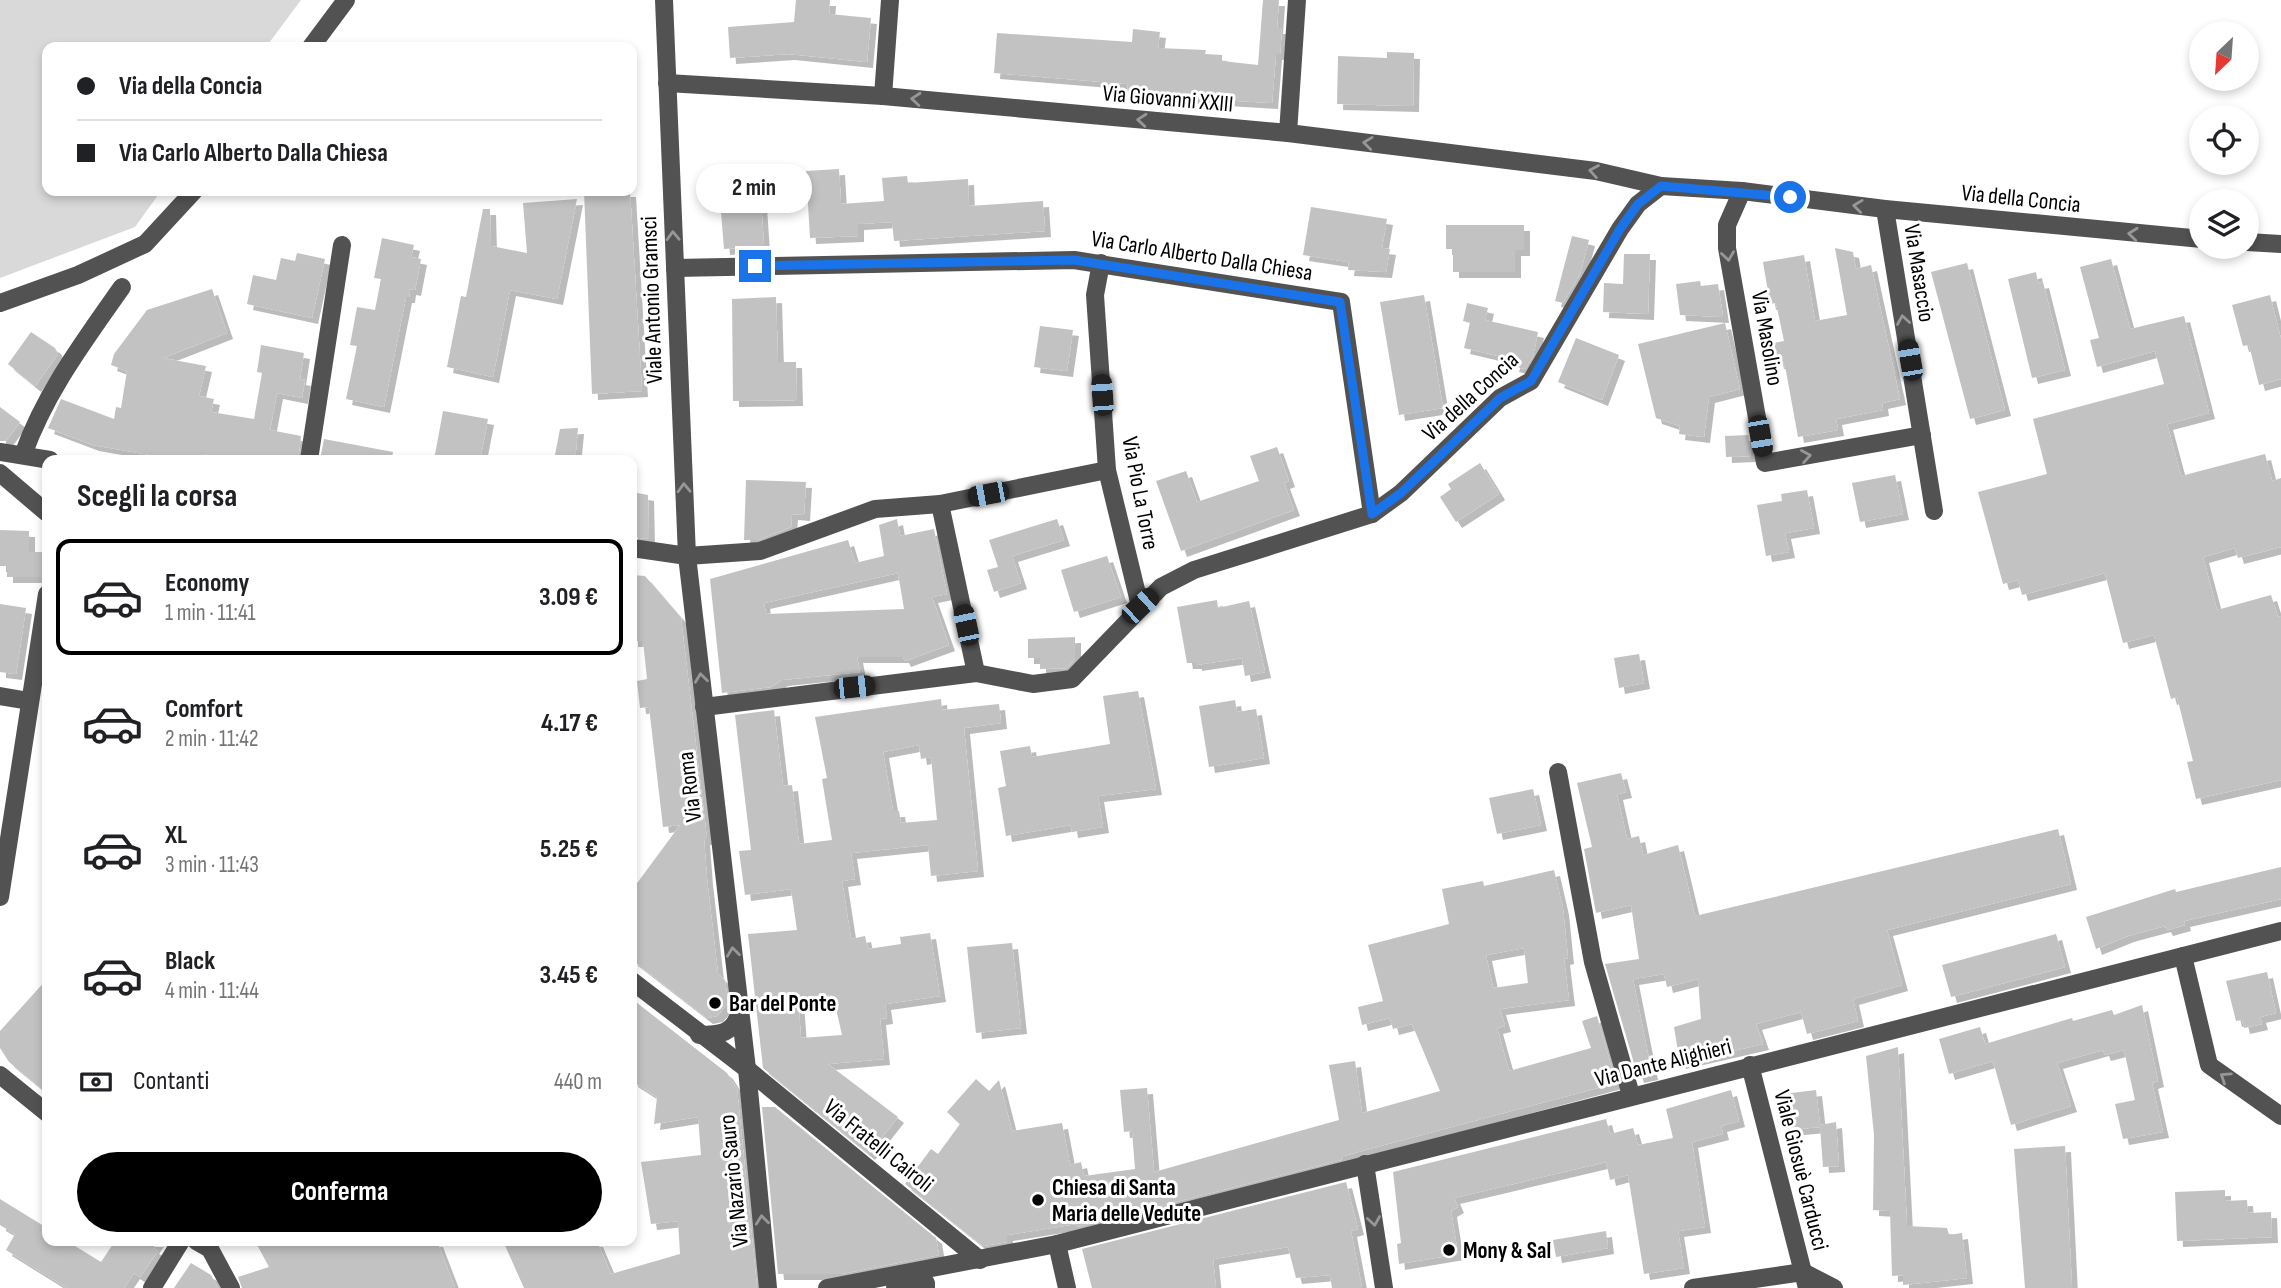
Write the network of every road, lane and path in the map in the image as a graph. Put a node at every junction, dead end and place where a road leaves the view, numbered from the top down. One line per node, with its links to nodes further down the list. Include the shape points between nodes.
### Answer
1 (346, 0): 5 (street)
2 (664, 0): 6 (street, Viale Antonio Gramsci)
3 (890, 0): 7 (street)
4 (1297, 0): 8 (street)
5 (315, 42)
6 (667, 83): 7 (street, Via Giovanni XXIII); 18 (street, Viale Antonio Gramsci, one-way to 6)
7 (883, 96): 8 (street, Via Giovanni XXIII, one-way to 7)
8 (1288, 133): 9 (street, Via Giovanni XXIII, one-way to 8, via 1596,171)
9 (1661, 186): 10 (street, Via della Concia); 31 (street, Via della Concia, via 1638,204 1620,229 1531,381 1500,398 1401,493)
10 (1742, 191): 12 (street, Via della Concia, one-way to 10); 21 (street, Via Masolino, one-way to 21, via 1727,225 1727,248 1765,463)
11 (189, 196): 20 (street, via 145,244 79,275)
12 (1885, 209): 13 (street, Via della Concia, one-way to 12); 21 (street, Via Masaccio, one-way to 12)
13 (2189, 238)
14 (2259, 243): 15 (street)
15 (2281, 244)
16 (342, 245): 24 (street)
17 (1101, 263): 18 (street, Via Carlo Alberto Dalla Chiesa); 26 (street, Via Pio La Torre, via 1096,295); 31 (street, Via Carlo Alberto Dalla Chiesa, via 1340,302)
18 (675, 268): 33 (street, Viale Antonio Gramsci, one-way to 18)
19 (121, 287): 23 (street, via 35,421)
20 (0, 303)
21 (1922, 435): 30 (street, Via Masaccio)
22 (0, 452): 23 (street)
23 (23, 455): 25 (street)
24 (310, 455)
25 (42, 459)
26 (1107, 470): 28 (street); 34 (street, Via Pio La Torre)
27 (0, 473): 29 (street)
28 (940, 504): 33 (street, via 875,509 760,551); 36 (street)
29 (42, 509)
30 (1934, 511)
31 (1372, 514): 34 (street, Via della Concia, via 1194,570 1161,587)
32 (637, 549): 33 (street)
33 (687, 556): 39 (street, Via Roma, one-way to 33)
34 (1140, 606): 36 (street, Via della Concia, via 1072,679 1033,684)
35 (42, 624): 38 (street)
36 (976, 673): 39 (street, Via della Concia)
37 (0, 696): 38 (street)
38 (29, 701): 41 (street)
39 (704, 707): 45 (street, Via Roma, one-way to 39)
40 (1558, 772): 50 (street, via 1593,962)
41 (0, 897)
42 (2281, 931): 43 (street, Via Dante Alighieri)
43 (2183, 956): 47 (street, Via Dante Alighieri); 52 (street, one-way to 43, via 2210,1065)
44 (637, 985): 46 (street, Via Fratelli Cairoli)
45 (740, 1012): 46 (street, via 736,1023 723,1034); 48 (street, Via Roma)
46 (699, 1035): 48 (street, Via Fratelli Cairoli)
47 (1750, 1065): 50 (street, Via Dante Alighieri); 58 (street, Viale Giosuè Carducci)
48 (747, 1069): 57 (street, Via Fratelli Cairoli); 61 (street, Via Nazario Sauro, one-way to 48)
49 (0, 1075): 51 (street)
50 (1631, 1095): 53 (street, Via Dante Alighieri)
51 (42, 1109)
52 (2281, 1116)
53 (1365, 1164): 54 (street, Via Dante Alighieri); 66 (street, one-way to 66)
54 (1057, 1244): 57 (street, Via Dante Alighieri); 65 (street)
55 (178, 1246): 59 (street)
56 (205, 1246): 60 (street)
57 (980, 1260): 62 (street, Via Dante Alighieri)
58 (1805, 1280): 67 (street); 68 (street)
59 (152, 1288)
60 (230, 1288)
61 (768, 1288)
62 (827, 1288)
63 (895, 1288): 64 (street, via 926,1283)
64 (926, 1288)
65 (1067, 1288)
66 (1384, 1288)
67 (1693, 1288)
68 (1834, 1288)

